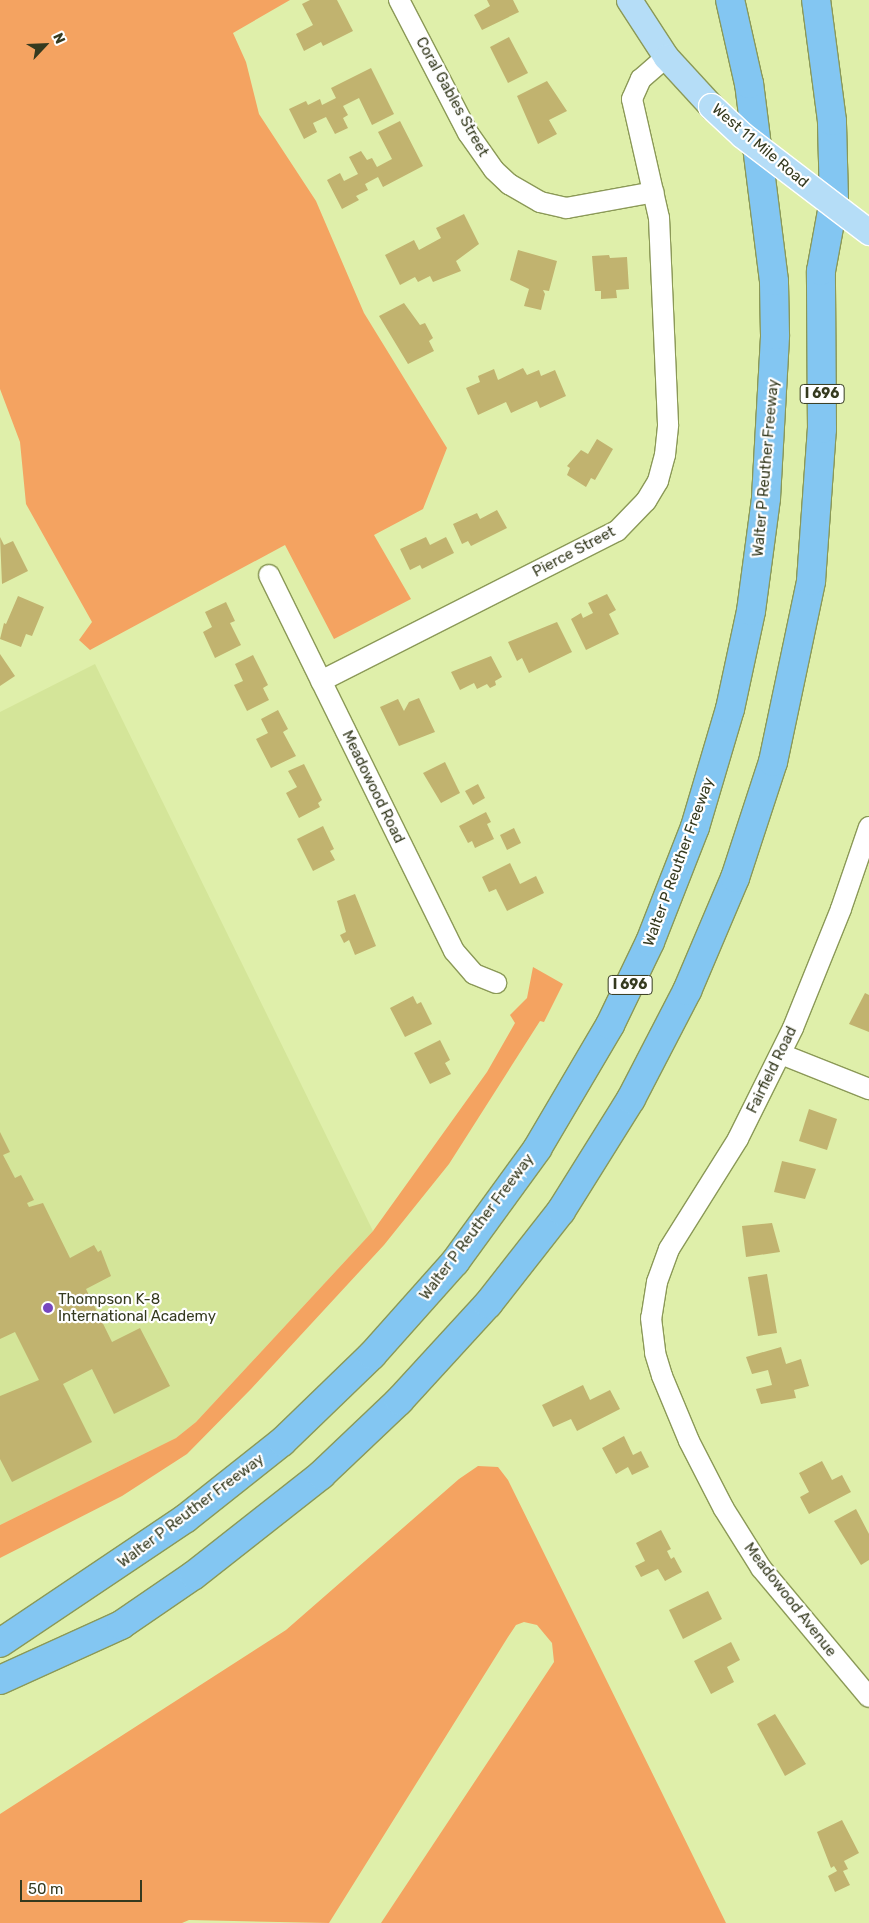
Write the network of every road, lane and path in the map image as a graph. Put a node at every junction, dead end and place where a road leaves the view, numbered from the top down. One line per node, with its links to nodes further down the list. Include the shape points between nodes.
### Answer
1 (399, 0): 6 (street, Coral Gables Street, via 468,133 494,170 509,184 540,202 566,208)
2 (629, 0): 5 (main road, West 11 Mile Road)
3 (730, 0): 15 (highway, Walter P Reuther Freeway / I 696, via 749,84 774,281 776,335 766,498 751,611 730,709 695,827 650,942 610,1025 537,1149 455,1262 372,1355 282,1442 186,1518)
4 (816, 0): 16 (highway, I 696, via 832,121 834,200 821,271 822,428 818,517 801,641 773,762 738,870 702,959 660,1047 561,1211 443,1354 349,1450 236,1544 121,1625)
5 (666, 57): 6 (street, via 636,85 632,99); 7 (main road, West 11 Mile Road, bridge, via 710,106 742,135)
6 (654, 192): 9 (street, Pierce Street, via 661,260 668,424 658,480 646,501 617,531)
7 (869, 232)
8 (269, 575): 9 (street, Meadowood Road)
9 (321, 681): 11 (street, Meadowood Road, via 454,951 474,974)
10 (869, 826): 12 (street, Fairfield Road, via 841,909)
11 (496, 983)
12 (781, 1054): 13 (street); 14 (street, Fairfield Road, via 738,1138 669,1249)
13 (869, 1089)
14 (652, 1302): 17 (street, Meadowood Avenue, via 652,1335 662,1376 689,1441 724,1509 761,1568)
15 (0, 1643)
16 (0, 1680)
17 (869, 1697)

